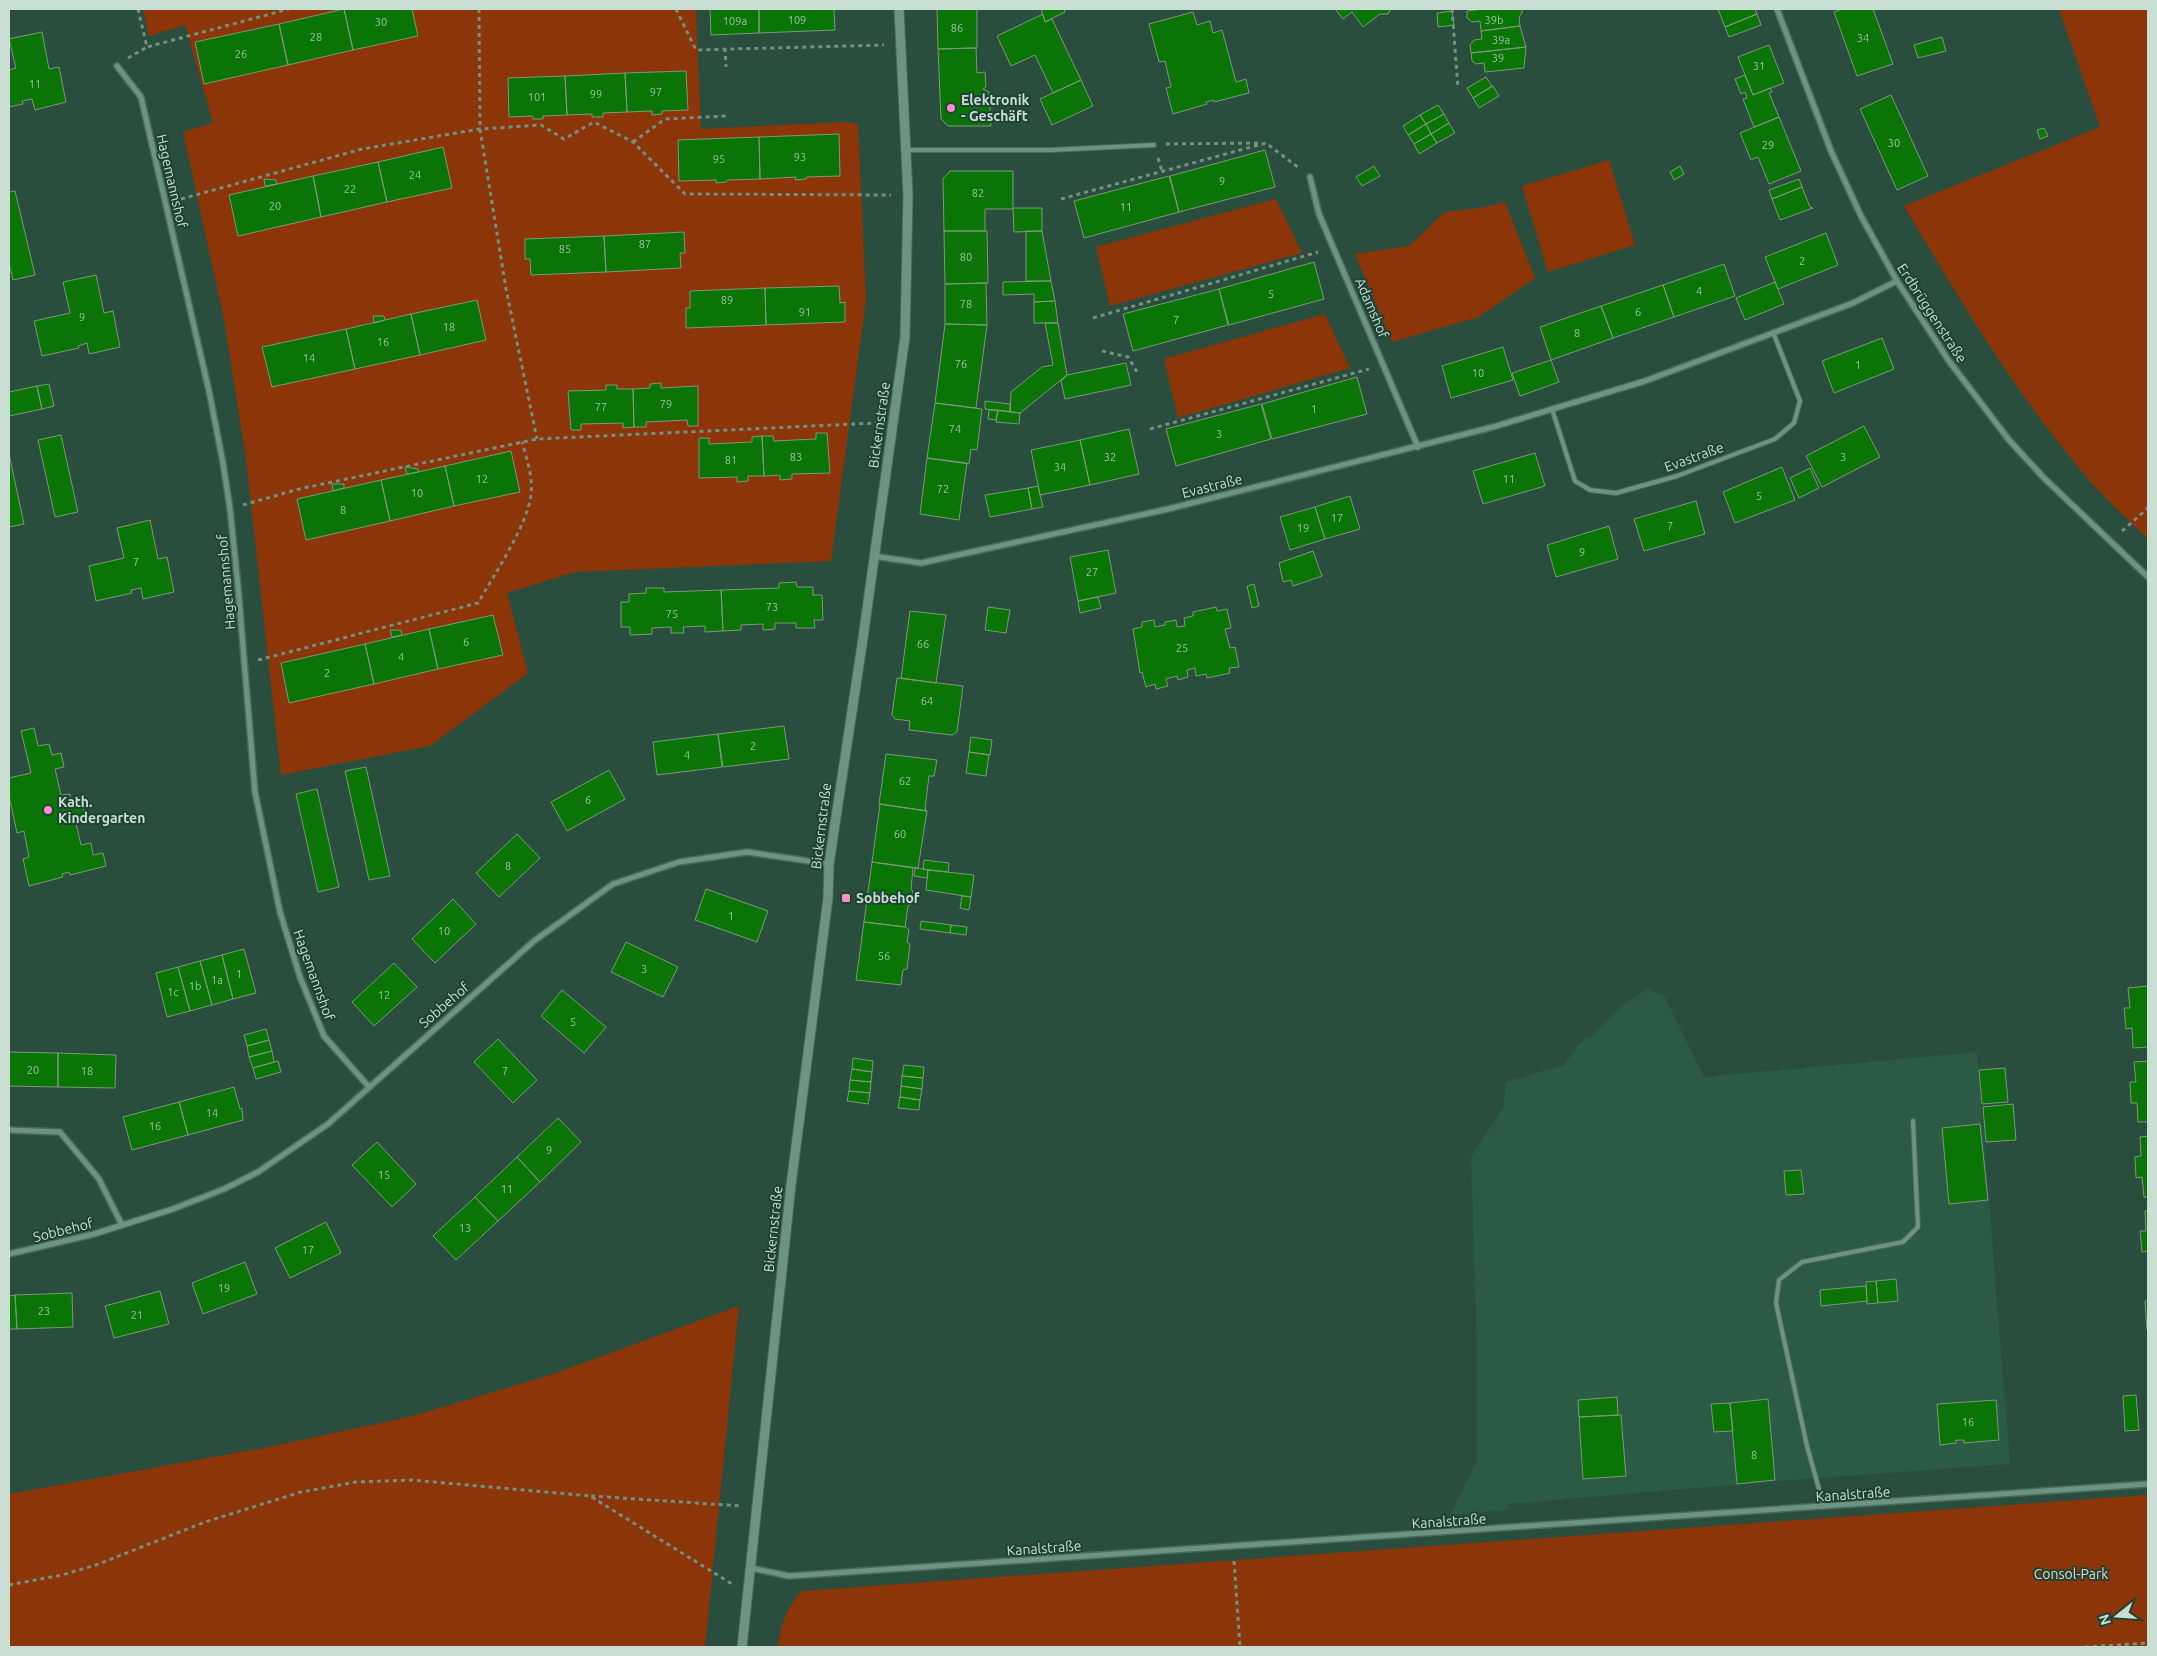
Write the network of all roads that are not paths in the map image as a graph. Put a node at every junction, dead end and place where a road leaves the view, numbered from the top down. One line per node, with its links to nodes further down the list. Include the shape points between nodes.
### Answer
1 (899, 9): 5 (street, Bickernstraße)
2 (1777, 9): 7 (street, Erdbrüggenstraße, via 1831,150 1861,216)
3 (117, 66): 14 (street, Hagemannshof, via 141,97 209,391 230,509 255,792 286,930 300,977 324,1036)
4 (1154, 145): 5 (lane, via 1051,150)
5 (906, 150): 11 (street, Bickernstraße, via 905,337)
6 (1310, 177): 10 (street, Adamshof, via 1320,214)
7 (1897, 281): 8 (street, Evastraße, via 1853,303); 12 (street, Erdbrüggenstraße, via 1949,361 2009,440)
8 (1773, 332): 9 (street, Evastraße, via 1644,381); 9 (lane, Evastraße, via 1800,401 1794,423 1775,439 1677,476 1616,493 1590,490 1575,481)
9 (1552, 409): 10 (street, Evastraße)
10 (1418, 447): 11 (street, Evastraße, via 1168,509 921,563)
11 (873, 556): 13 (street, Bickernstraße)
12 (2148, 577)
13 (829, 864): 14 (street, Sobbehof, via 747,852 680,862 613,884 534,941); 21 (street, Bickernstraße, via 828,898 791,1184)
14 (368, 1086): 17 (street, Sobbehof, via 328,1124 258,1172 216,1193)
15 (1913, 1121): 20 (lane, via 1918,1227 1903,1242 1802,1262 1779,1280 1776,1303 1807,1446)
16 (9, 1130): 17 (street, via 60,1132 99,1178)
17 (122, 1225): 18 (street, Sobbehof)
18 (9, 1254)
19 (2148, 1484): 20 (street, Kanalstraße)
20 (1824, 1507): 21 (street, Kanalstraße, via 789,1576)
21 (751, 1568): 22 (street, Bickernstraße)
22 (742, 1647)

